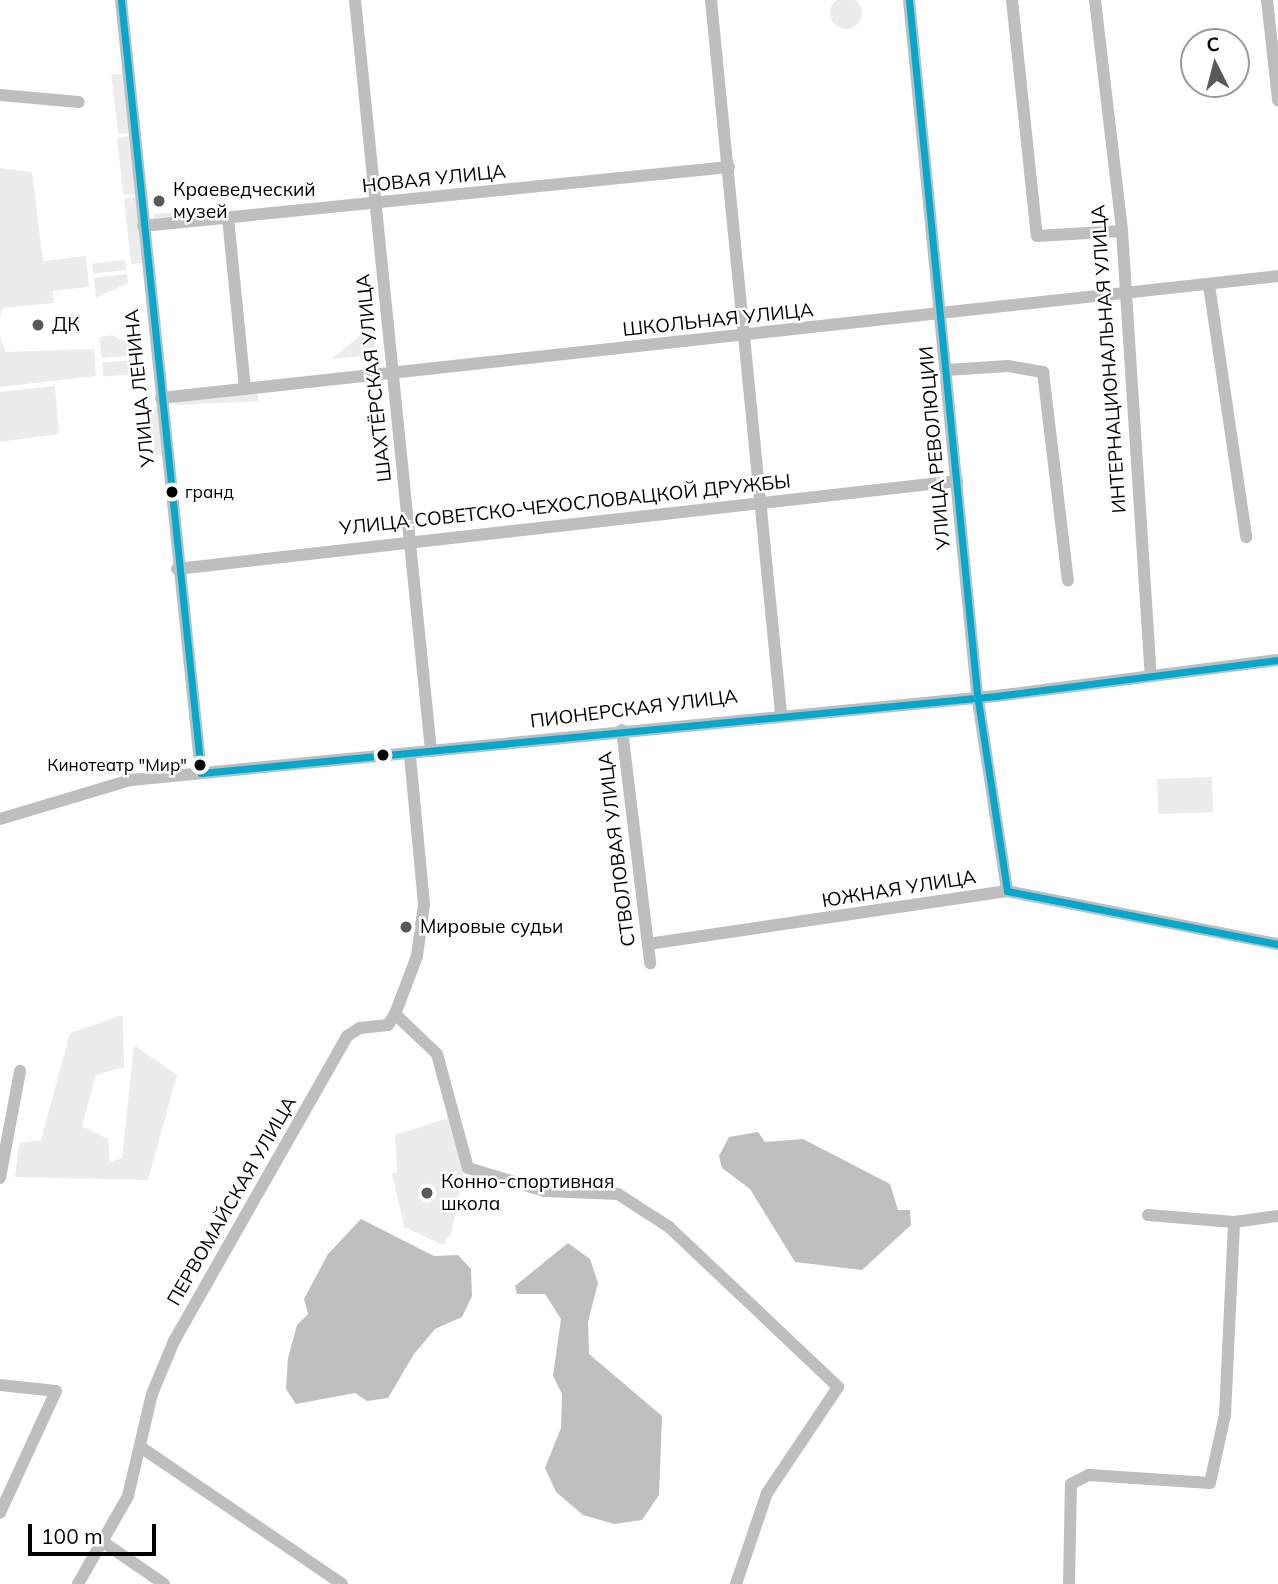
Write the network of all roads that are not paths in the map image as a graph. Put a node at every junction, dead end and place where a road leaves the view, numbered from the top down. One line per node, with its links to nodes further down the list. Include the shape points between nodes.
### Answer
1 (121, 0): 14 (street, УЛИЦА ЛЕНИНА)
2 (355, 0): 12 (street, ШАХТЁРСКАЯ УЛИЦА)
3 (711, 0): 11 (street)
4 (909, 0): 19 (street, УЛИЦА РЕВОЛЮЦИИ)
5 (1012, 0): 15 (street, via 1037,236)
6 (1094, 0): 15 (street, ИНТЕРНАЦИОНАЛЬНАЯ УЛИЦА)
7 (1267, 0): 9 (street)
8 (0, 95): 10 (street)
9 (1278, 100)
10 (79, 103)
11 (729, 167): 12 (street, НОВАЯ УЛИЦА); 20 (street)
12 (377, 204): 13 (street, НОВАЯ УЛИЦА); 22 (street, ШАХТЁРСКАЯ УЛИЦА)
13 (228, 218): 14 (street, НОВАЯ УЛИЦА); 23 (street)
14 (144, 226): 24 (street, УЛИЦА ЛЕНИНА)
15 (1122, 231): 18 (street, ИНТЕРНАЦИОНАЛЬНАЯ УЛИЦА)
16 (1278, 276): 17 (street, ШКОЛЬНАЯ УЛИЦА)
17 (1209, 285): 18 (street, ШКОЛЬНАЯ УЛИЦА); 27 (street)
18 (1126, 294): 19 (street, ШКОЛЬНАЯ УЛИЦА); 32 (street, ИНТЕРНАЦИОНАЛЬНАЯ УЛИЦА)
19 (942, 314): 20 (street, ШКОЛЬНАЯ УЛИЦА); 21 (street, УЛИЦА РЕВОЛЮЦИИ)
20 (747, 336): 22 (street, ШКОЛЬНАЯ УЛИЦА); 26 (street)
21 (947, 370): 25 (street, УЛИЦА РЕВОЛЮЦИИ); 30 (street, via 1008,366 1043,372)
22 (392, 374): 23 (street, ШКОЛЬНАЯ УЛИЦА); 28 (street, ШАХТЁРСКАЯ УЛИЦА)
23 (246, 389): 24 (street, ШКОЛЬНАЯ УЛИЦА)
24 (161, 398): 29 (street, УЛИЦА ЛЕНИНА)
25 (957, 481): 26 (street, УЛИЦА СОВЕТСКО-ЧЕХОСЛОВАЦКОЙ ДРУЖБЫ); 33 (street, УЛИЦА РЕВОЛЮЦИИ)
26 (763, 502): 28 (street, УЛИЦА СОВЕТСКО-ЧЕХОСЛОВАЦКОЙ ДРУЖБЫ); 34 (street)
27 (1246, 537)
28 (409, 542): 29 (street, УЛИЦА СОВЕТСКО-ЧЕХОСЛОВАЦКОЙ ДРУЖБЫ); 36 (street, ШАХТЁРСКАЯ УЛИЦА)
29 (177, 569): 38 (street, УЛИЦА ЛЕНИНА)
30 (1068, 581)
31 (1278, 660): 32 (street, ПИОНЕРСКАЯ УЛИЦА)
32 (1151, 675): 33 (street, ПИОНЕРСКАЯ УЛИЦА)
33 (977, 694): 34 (street, ПИОНЕРСКАЯ УЛИЦА); 40 (street, УЛИЦА РЕВОЛЮЦИИ)
34 (781, 712): 35 (street, ПИОНЕРСКАЯ УЛИЦА)
35 (622, 730): 36 (street, ПИОНЕРСКАЯ УЛИЦА); 41 (street, СТВОЛОВАЯ УЛИЦА)
36 (430, 751): 37 (street, ПИОНЕРСКАЯ УЛИЦА)
37 (410, 756): 38 (street, ПИОНЕРСКАЯ УЛИЦА); 44 (street, via 424,904 417,956)
38 (201, 773): 39 (street, ПИОНЕРСКАЯ УЛИЦА, via 131,780)
39 (0, 819)
40 (1007, 891): 41 (street, ЮЖНАЯ УЛИЦА); 42 (street, ЮЖНАЯ УЛИЦА)
41 (648, 944): 43 (street, СТВОЛОВАЯ УЛИЦА)
42 (1278, 944)
43 (650, 963)
44 (396, 1011): 51 (street, ПЕРВОМАЙСКАЯ УЛИЦА, via 388,1025 360,1028 347,1037 174,1340 152,1394); 57 (street, via 437,1054 468,1168 544,1191 618,1194 669,1227 838,1387 767,1493)
45 (20, 1071): 46 (street)
46 (0, 1178)
47 (1148, 1215): 49 (street)
48 (1278, 1216): 49 (street)
49 (1234, 1222): 58 (street, via 1225,1415 1210,1483 1089,1475 1070,1484)
50 (0, 1384): 52 (street, via 57,1391)
51 (142, 1448): 53 (street, ПЕРВОМАЙСКАЯ УЛИЦА, via 128,1496); 56 (street)
52 (0, 1513)
53 (103, 1542): 54 (street, ПЕРВОМАЙСКАЯ УЛИЦА); 55 (street)
54 (78, 1584)
55 (164, 1584)
56 (342, 1584)
57 (736, 1584)
58 (1069, 1584)

